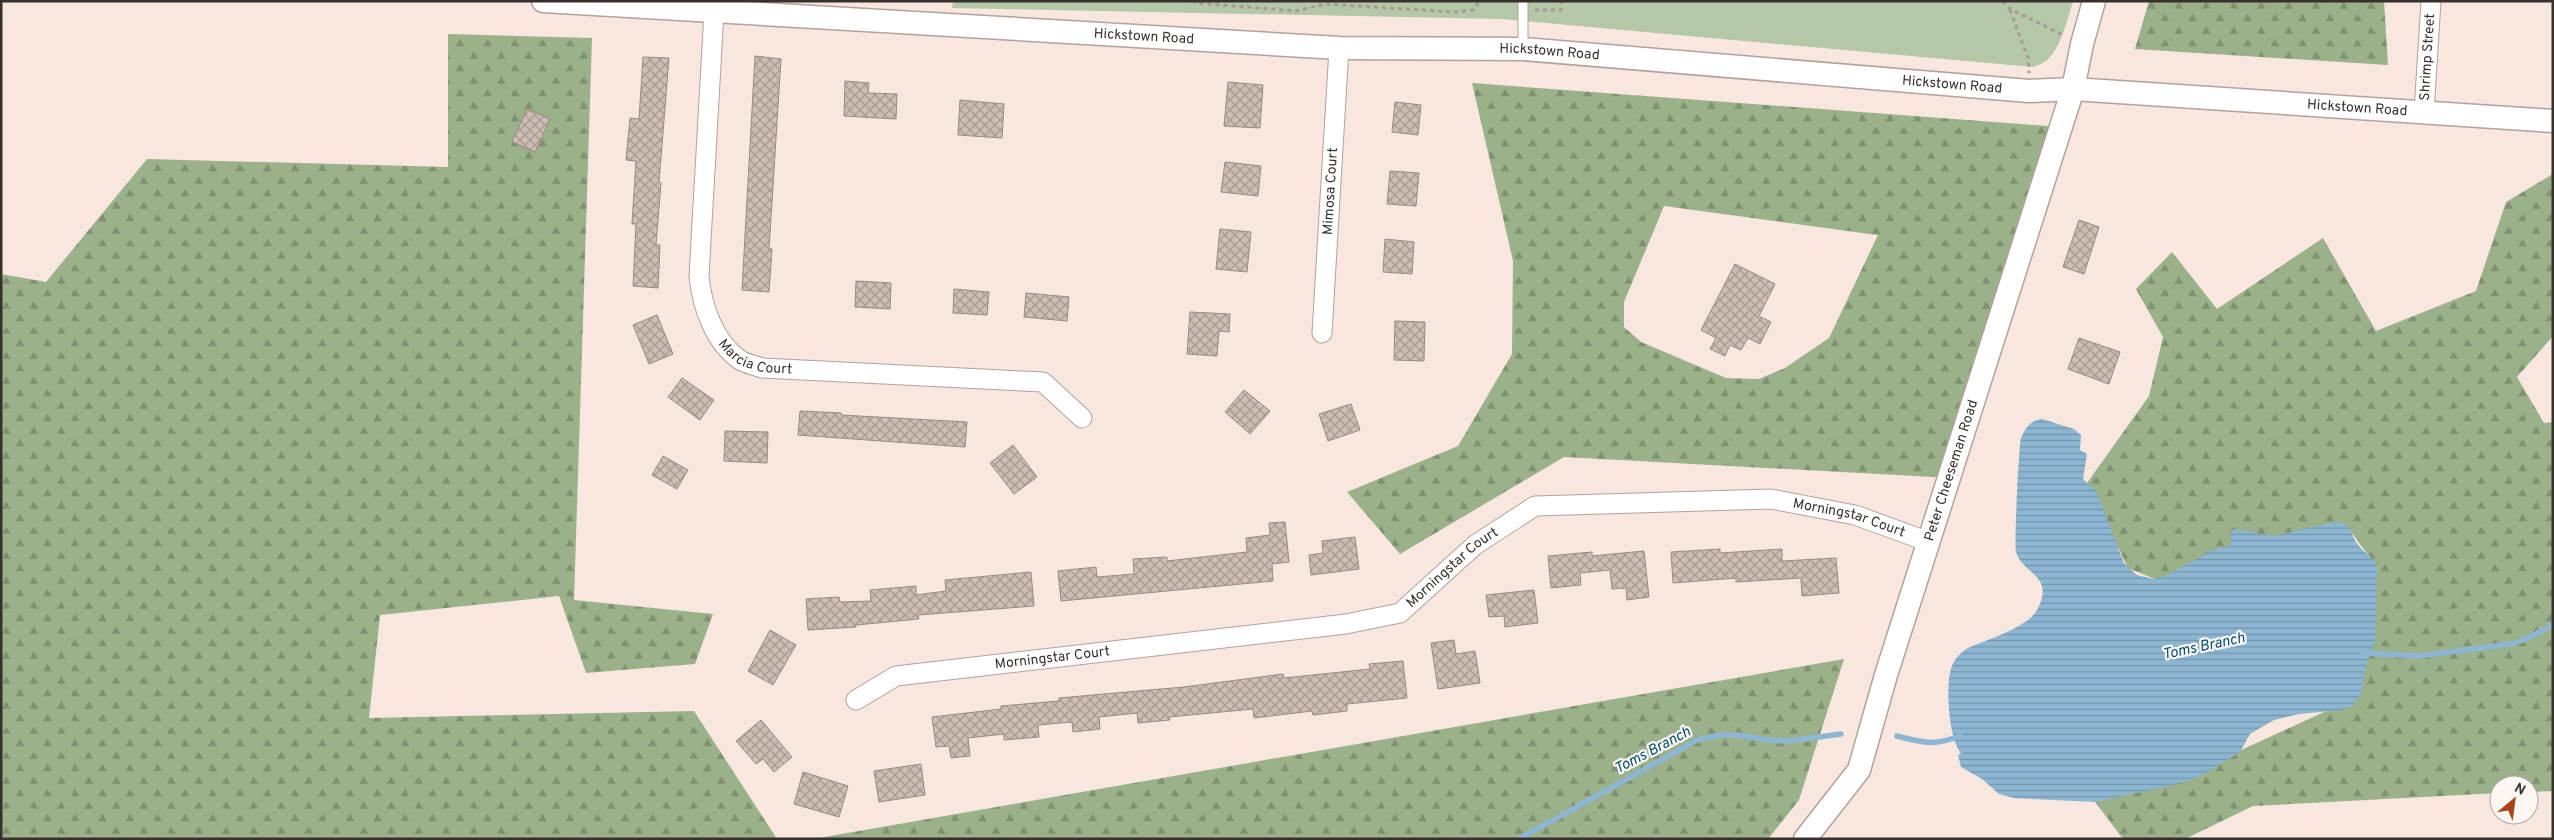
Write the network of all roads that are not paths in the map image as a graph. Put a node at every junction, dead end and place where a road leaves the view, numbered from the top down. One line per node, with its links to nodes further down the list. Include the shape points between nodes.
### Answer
1 (543, 1): 4 (street, Hickstown Road)
2 (2094, 1): 8 (street, Peter Cheeseman Road)
3 (2431, 1): 9 (street, Shrimp Street)
4 (714, 6): 6 (street, Hickstown Road); 12 (street, Marcia Court, via 699,276 702,301 726,346 740,360 762,368 1043,382)
5 (1523, 6): 7 (lane)
6 (1339, 48): 7 (street, Hickstown Road); 11 (street, Mimosa Court)
7 (1523, 49): 8 (street, Hickstown Road, via 2029,91)
8 (2073, 89): 9 (street, Hickstown Road); 13 (street, Peter Cheeseman Road)
9 (2424, 112): 10 (street, Hickstown Road)
10 (2553, 121)
11 (1322, 333)
12 (1082, 418)
13 (1929, 542): 14 (street, Morningstar Court, via 1855,514 1771,500 1535,506 1475,545 1400,613 1346,624 896,676); 15 (street, Peter Cheeseman Road, via 1859,770)
14 (856, 700)
15 (1806, 839)

